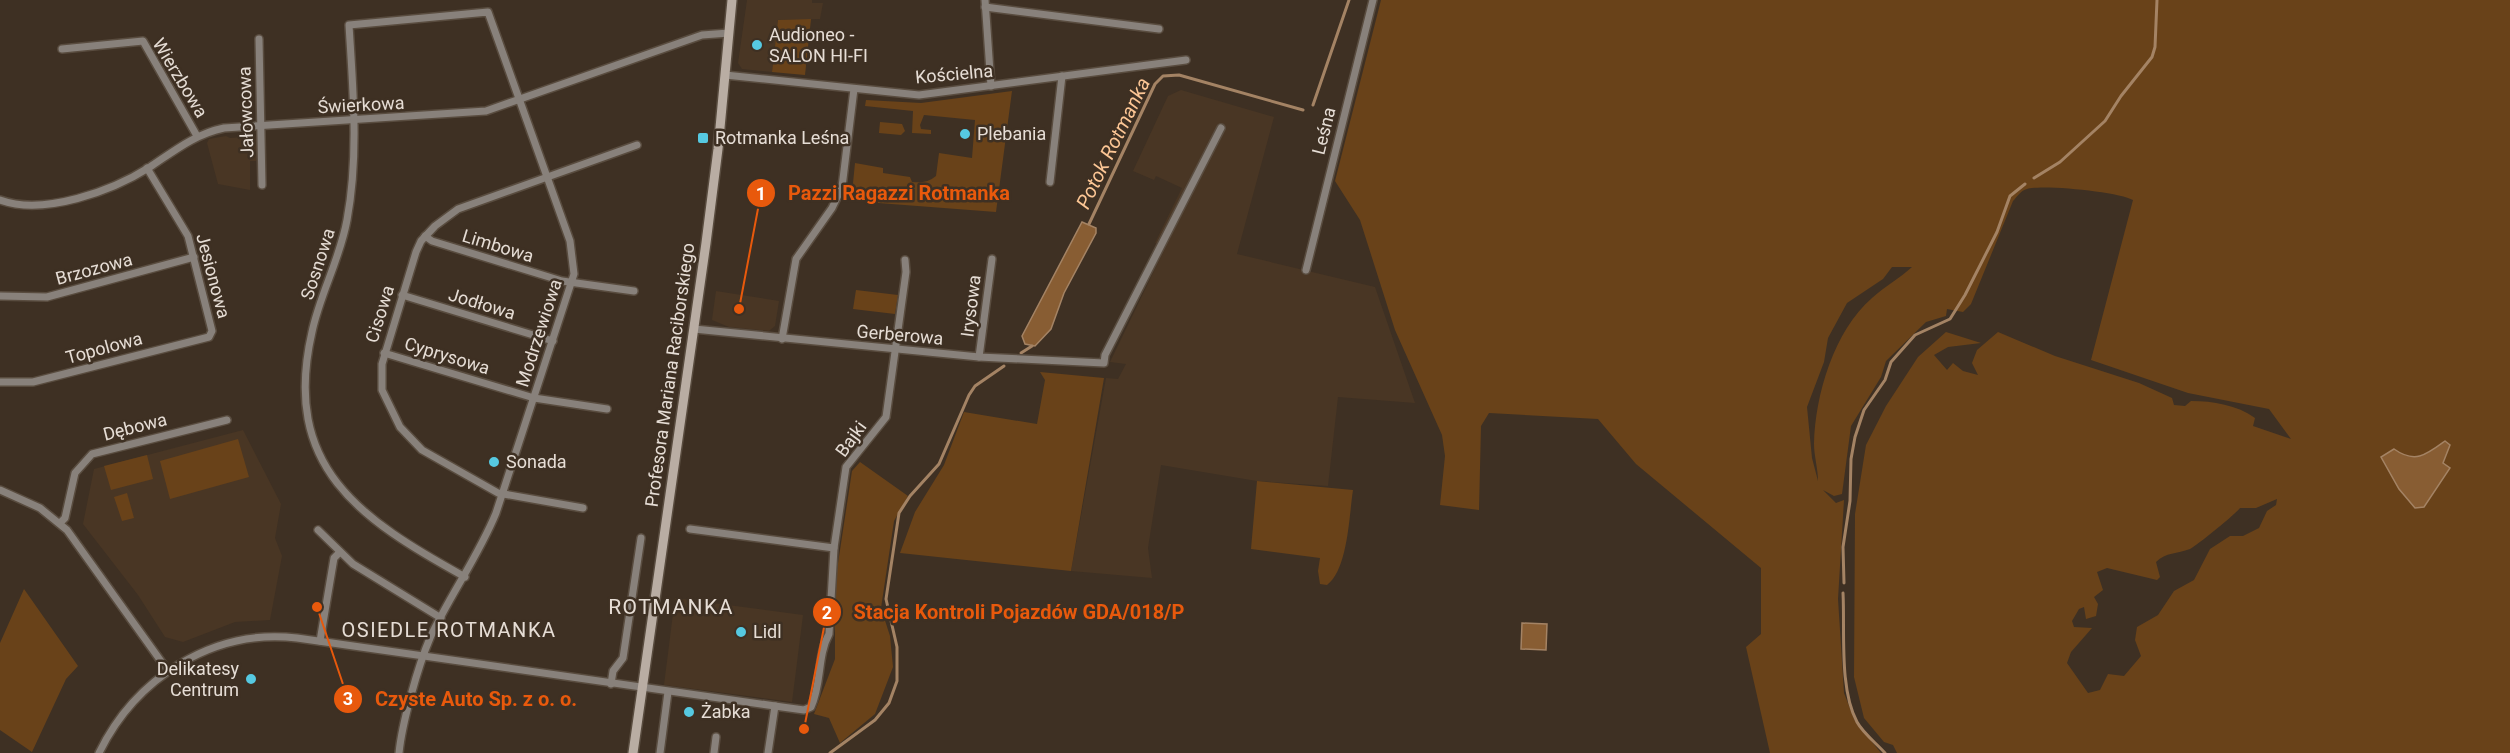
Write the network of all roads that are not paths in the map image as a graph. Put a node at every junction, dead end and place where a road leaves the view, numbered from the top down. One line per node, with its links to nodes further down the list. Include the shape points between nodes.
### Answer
1 (732, 0): 6 (main road, Profesora Mariana Raciborskiego)
2 (1373, 0): 29 (street, Leśna)
3 (985, 3): 5 (street); 12 (street)
4 (488, 12): 14 (street, Modrzewiowa); 15 (street, Sosnowa, via 349,25)
5 (1159, 28)
6 (729, 33): 10 (main road, Profesora Mariana Raciborskiego); 14 (street, Świerkowa, via 702,35)
7 (259, 39): 16 (street, Jałowcowa)
8 (62, 49): 18 (street, Wierzbowa, via 143,40)
9 (1186, 60): 11 (street, Kościelna)
10 (725, 75): 13 (street, Kościelna); 34 (main road, Profesora Mariana Raciborskiego)
11 (1062, 76): 12 (street, Kościelna); 22 (street)
12 (992, 86): 13 (street, Kościelna, via 919,94)
13 (854, 89): 36 (street, via 842,187 796,259)
14 (521, 99): 15 (street, Świerkowa, via 463,114); 21 (street, Modrzewiowa)
15 (355, 120): 16 (street, Świerkowa); 54 (street, Sosnowa, via 348,218 312,330 305,370 308,418 325,466 363,514)
16 (263, 126): 18 (street, Świerkowa, via 224,128); 23 (street, Jałowcowa)
17 (1221, 128): 40 (street, Gerberowa, via 1104,363)
18 (197, 136): 20 (street, Świerkowa)
19 (637, 145): 21 (street, Cisowa)
20 (147, 168): 24 (street, Świerkowa, via 109,188 41,206); 26 (street, Jesionowa, via 186,230)
21 (548, 177): 25 (street, Cisowa, via 458,209); 30 (street, Modrzewiowa, via 573,249)
22 (1050, 182)
23 (262, 185)
24 (0, 200)
25 (425, 236): 30 (street, Limbowa); 32 (street, Cisowa)
26 (194, 257): 33 (street, Brzozowa, via 47,297); 35 (street, Jesionowa)
27 (904, 260): 38 (street, Bajki, via 906,272)
28 (992, 260): 40 (street, Irysowa)
29 (1306, 270)
30 (572, 283): 31 (street, Limbowa); 37 (street, Modrzewiowa)
31 (634, 291)
32 (402, 295): 37 (street, Jodłowa); 39 (street, Cisowa)
33 (0, 296)
34 (694, 329): 36 (street, Gerberowa); 60 (main road, Profesora Mariana Raciborskiego)
35 (212, 331): 41 (street, Topolowa, via 209,337 33,382)
36 (782, 339): 38 (street, Gerberowa)
37 (553, 341): 42 (street, Modrzewiowa)
38 (896, 350): 40 (street, Gerberowa); 52 (street, Bajki, via 886,417 846,466)
39 (384, 353): 42 (street, Cyprysowa); 46 (street, Cisowa, via 382,390 400,427 422,450)
40 (979, 357)
41 (0, 382)
42 (534, 398): 43 (street, Cyprysowa); 46 (street, Modrzewiowa)
43 (607, 409)
44 (228, 420): 48 (street, Dębowa, via 92,454 77,468 65,518)
45 (0, 490): 48 (street, via 33,504)
46 (503, 495): 47 (street, Cisowa); 54 (street, Modrzewiowa)
47 (584, 508)
48 (60, 523): 58 (street)
49 (690, 529): 52 (street)
50 (318, 530): 53 (street)
51 (641, 537): 59 (street, via 623,658)
52 (834, 548): 62 (street, Bajki, via 829,634 822,646 813,701 804,710)
53 (340, 552): 55 (street); 56 (street, via 334,558)
54 (465, 577): 55 (street, Modrzewiowa)
55 (441, 618): 57 (street, Modrzewiowa)
56 (320, 641): 57 (street, Bajki); 58 (street, Bajki, via 282,636 246,639 201,652)
57 (425, 655): 59 (street, Bajki); 65 (street, Modrzewiowa)
58 (168, 671): 64 (street, Bajki, via 148,685 125,710)
59 (611, 684): 60 (street, Bajki)
60 (643, 688): 61 (street, Bajki); 66 (main road, Profesora Mariana Raciborskiego)
61 (668, 692): 62 (street, Bajki); 67 (street)
62 (775, 706): 69 (street)
63 (716, 737): 68 (street)
64 (99, 753)
65 (399, 753)
66 (633, 753)
67 (660, 753)
68 (714, 753)
69 (768, 753)

